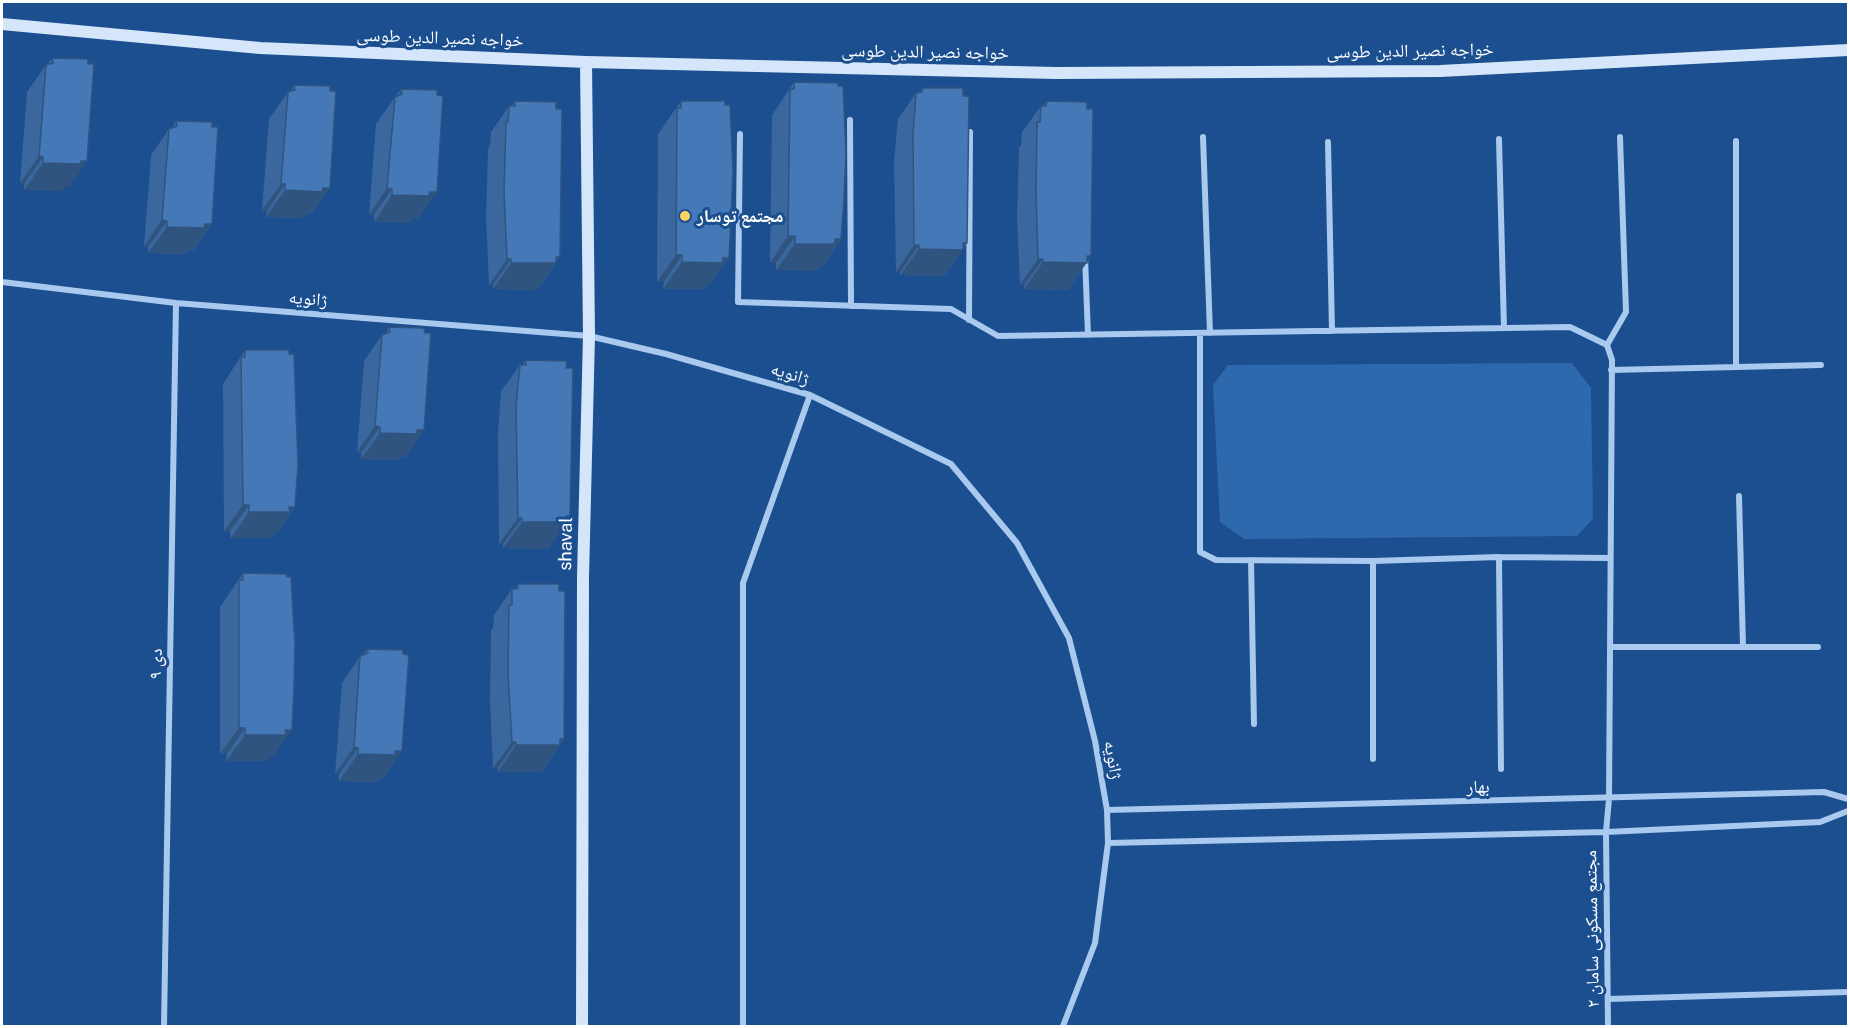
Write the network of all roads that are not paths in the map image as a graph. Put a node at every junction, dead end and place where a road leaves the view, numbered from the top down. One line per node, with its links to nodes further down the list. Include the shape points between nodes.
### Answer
1 (2, 24): 3 (street, خواجه نصیر الدین طوسی, via 260,48)
2 (1848, 50): 3 (street, خواجه نصیر الدین طوسی, via 1440,71 1056,73)
3 (586, 62): 22 (street, shaval)
4 (850, 120): 15 (street)
5 (970, 132): 16 (street)
6 (740, 134): 15 (street, via 738,302)
7 (1203, 137): 20 (street)
8 (1620, 137): 23 (street, via 1626,312)
9 (1499, 139): 17 (street)
10 (1736, 141): 25 (street)
11 (1328, 142): 18 (street)
12 (1085, 253): 21 (street)
13 (2, 282): 14 (street, ژانویه)
14 (176, 303): 22 (street, ژانویه); 47 (street, ۹ دی)
15 (851, 306): 16 (street, via 951,309)
16 (969, 320): 21 (street, via 998,336)
17 (1504, 328): 18 (street); 23 (street, via 1570,327)
18 (1332, 331): 20 (street)
19 (1200, 333): 20 (street); 21 (street); 31 (street, via 1200,552 1216,560)
20 (1210, 333)
21 (1088, 335)
22 (589, 336): 27 (street, ژانویه); 48 (street, shaval, via 583,577)
23 (1607, 345): 26 (street, مجتمع مسکونی سامان ۲)
24 (1821, 365): 25 (street)
25 (1736, 367): 26 (street)
26 (1611, 370): 30 (street, مجتمع مسکونی سامان ۲)
27 (810, 395): 41 (street, ژانویه, via 951,464 1017,543 1070,638); 49 (street, via 743,583)
28 (1739, 496): 34 (street)
29 (1498, 557): 30 (street); 32 (street); 38 (street)
30 (1609, 558): 33 (street, مجتمع مسکونی سامان ۲)
31 (1251, 560): 32 (street); 36 (street)
32 (1373, 561): 37 (street)
33 (1610, 647): 34 (street); 39 (street, مجتمع مسکونی سامان ۲)
34 (1743, 647): 35 (street)
35 (1818, 647)
36 (1254, 724)
37 (1373, 759)
38 (1501, 769)
39 (1609, 799): 40 (street, بهار, via 1824,792); 41 (street, بهار); 43 (street, مجتمع مسکونی سامان ۲)
40 (1848, 799)
41 (1107, 810): 44 (street, ژانویه)
42 (1848, 811): 43 (street, via 1820,822)
43 (1606, 832): 44 (street); 46 (street, مجتمع مسکونی سامان ۲)
44 (1108, 843): 50 (street, ژانویه, via 1095,943)
45 (1848, 992): 46 (street)
46 (1608, 999): 51 (street, مجتمع مسکونی سامان ۲)
47 (164, 1026)
48 (582, 1026)
49 (743, 1026)
50 (1063, 1026)
51 (1608, 1026)

